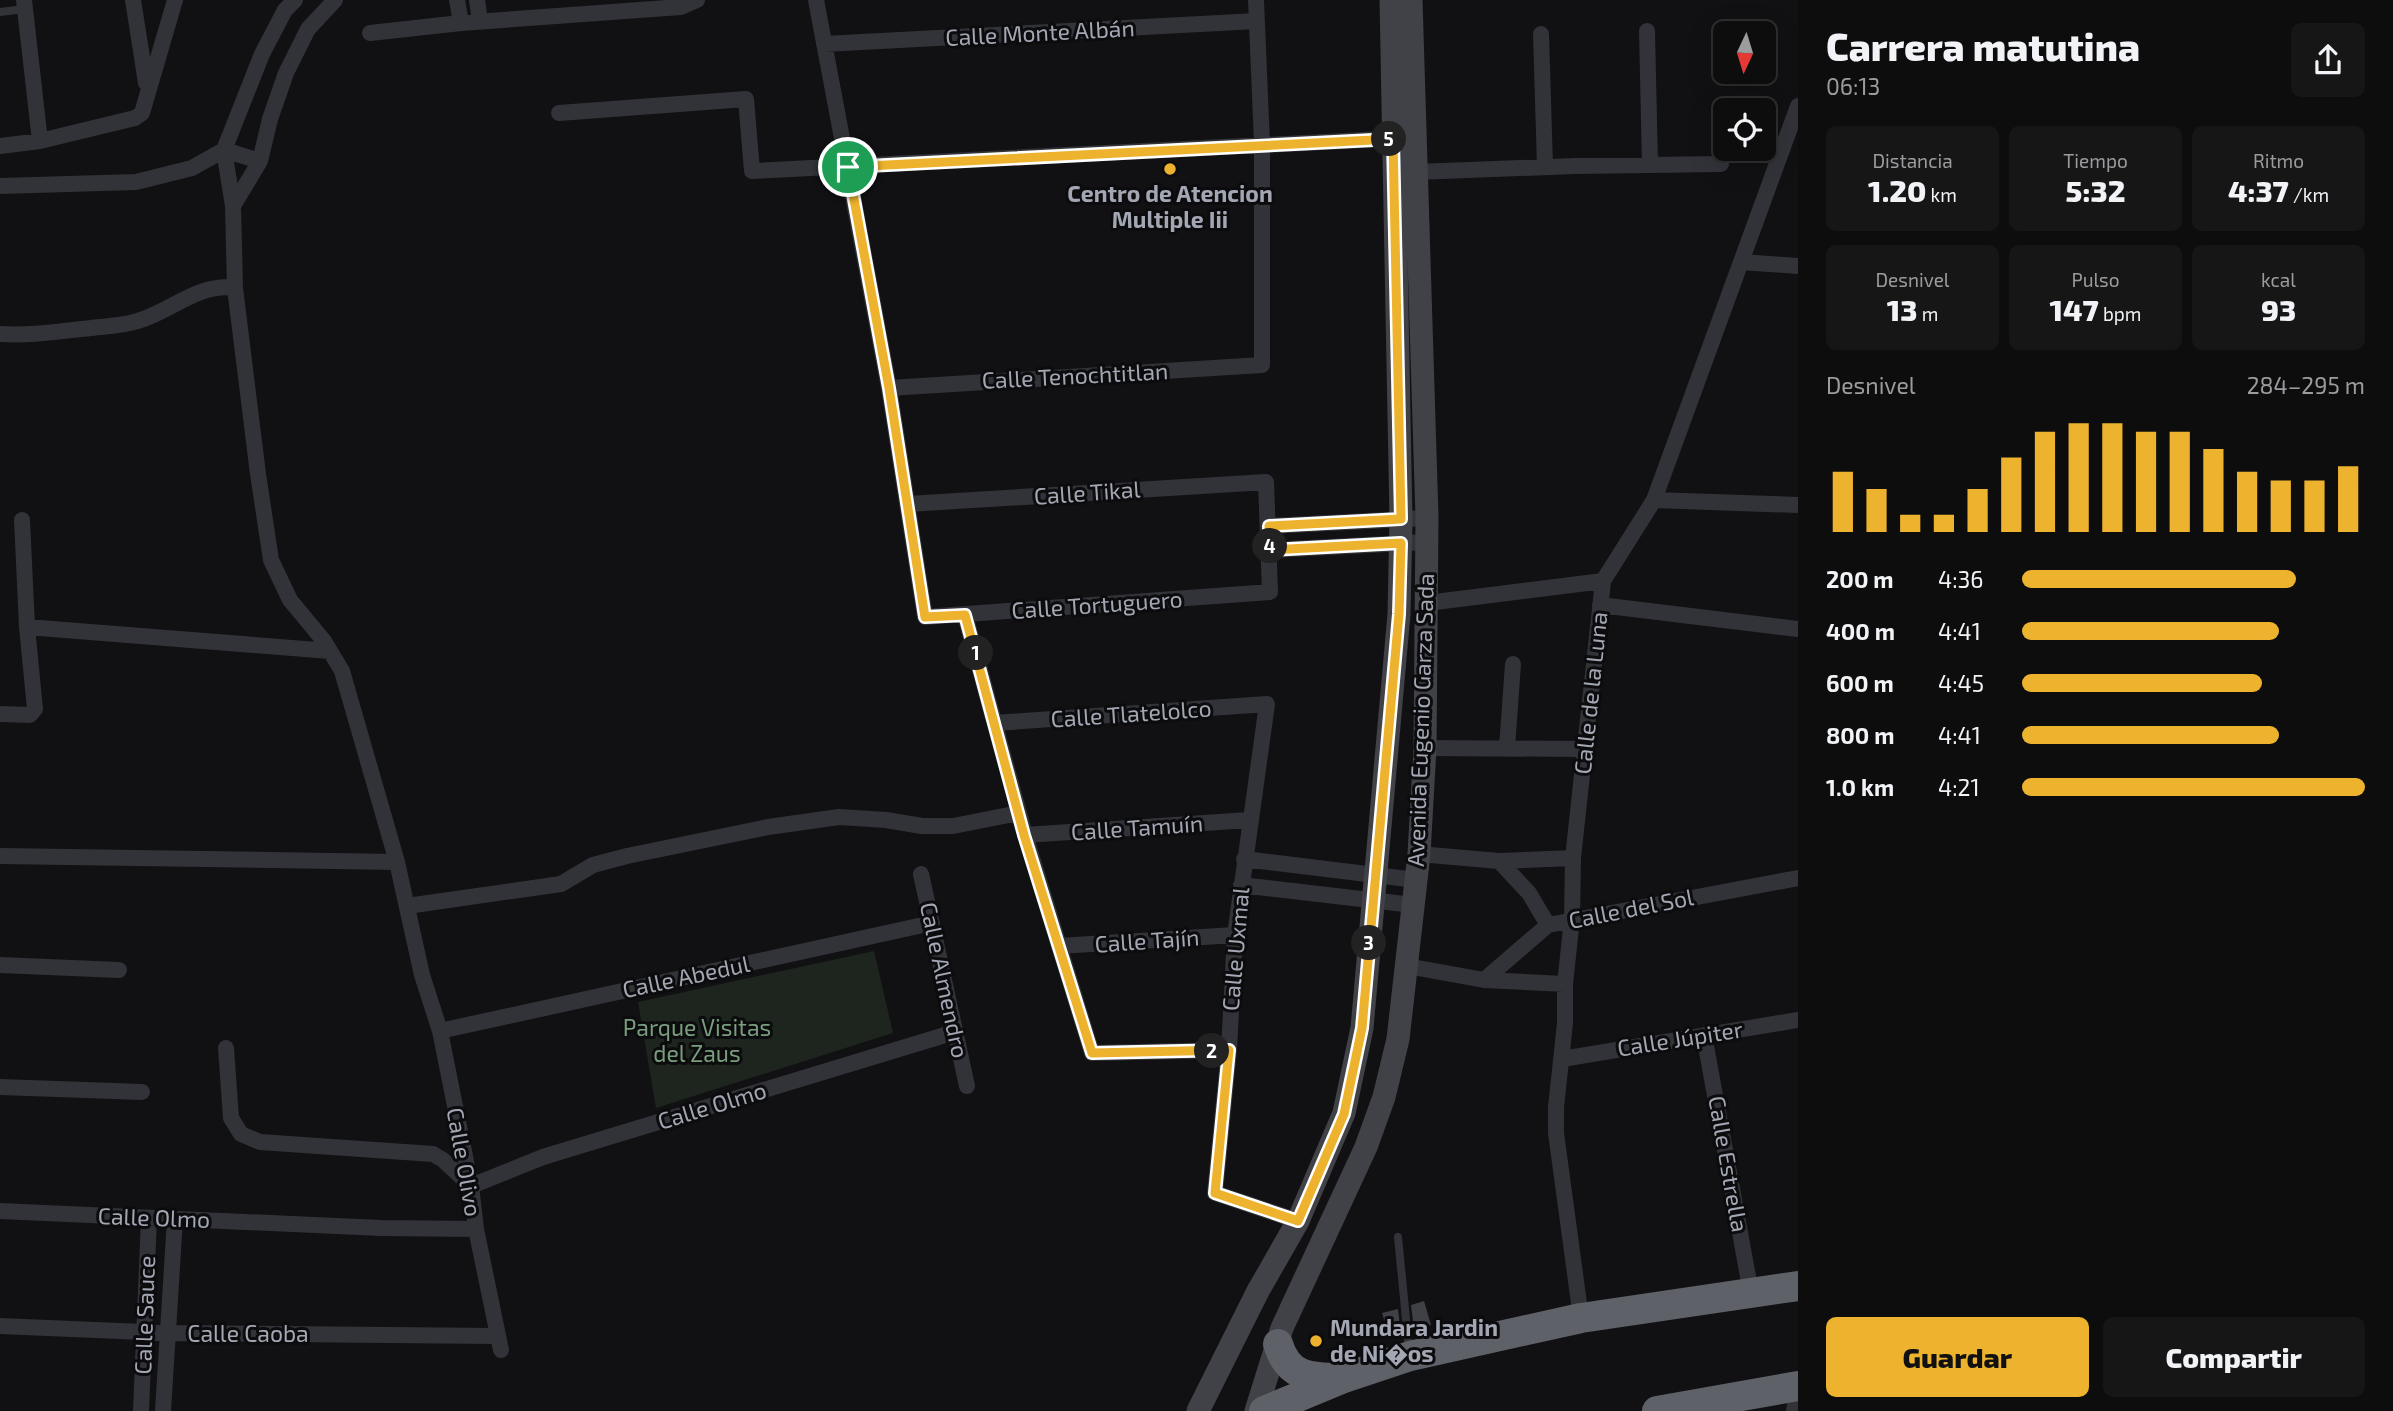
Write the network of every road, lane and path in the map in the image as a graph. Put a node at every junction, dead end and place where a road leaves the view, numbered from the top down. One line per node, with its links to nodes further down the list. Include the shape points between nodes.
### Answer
1 (133, 0): 22 (street)
2 (175, 0): 22 (street)
3 (295, 0): 30 (street, via 262,54)
4 (335, 0): 31 (street, via 308,29 286,73)
5 (457, 0): 17 (street)
6 (477, 0): 15 (street)
7 (697, 0): 13 (street, via 681,7)
8 (816, 0): 21 (street)
9 (1256, 0): 16 (street)
10 (1391, 0): 26 (main road, Avenida Eugenio Garza Sada)
11 (1411, 0): 26 (main road, Avenida Eugenio Garza Sada)
12 (24, 5): 14 (lane); 27 (street)
13 (601, 6): 15 (street)
14 (0, 12)
15 (480, 21): 17 (street)
16 (1257, 21): 21 (street, Calle Monte Albán); 28 (street)
17 (461, 23): 19 (street)
18 (1647, 31): 33 (street)
19 (370, 33)
20 (1541, 34): 35 (street)
21 (824, 44): 34 (street)
22 (147, 89): 27 (street, via 142,113 135,118)
23 (1798, 106): 25 (street, Calle de la Luna)
24 (559, 113): 34 (street, via 746,99 752,171)
25 (1795, 120): 39 (street, Calle de la Luna)
26 (1404, 138): 28 (street); 36 (main road, Avenida Eugenio Garza Sada); 48 (main road, Avenida Eugenio Garza Sada)
27 (40, 141): 29 (street)
28 (1262, 144): 34 (street); 43 (street, Calle Tenochtitlan, via 1262,365)
29 (0, 146)
30 (224, 150): 31 (street); 37 (street, via 192,168 136,182); 38 (street, Calle Olivo)
31 (260, 161): 38 (street)
32 (1721, 164): 33 (street)
33 (1650, 165): 35 (street)
34 (848, 167): 43 (street)
35 (1545, 167): 36 (street)
36 (1417, 172): 47 (main road, Avenida Eugenio Garza Sada)
37 (0, 186)
38 (233, 206): 41 (street, Calle Olivo)
39 (1741, 262): 40 (street); 44 (street, Calle de la Luna)
40 (1798, 266)
41 (235, 288): 42 (street, via 199,293 134,322 43,334); 60 (street, Calle Olivo, via 271,560 290,600)
42 (0, 334)
43 (889, 388): 45 (street)
44 (1654, 500): 46 (street); 54 (street, Calle de la Luna)
45 (908, 504): 50 (street, Calle Tikal, via 1266,482); 57 (street, Calle Tortuguero, via 925,617)
46 (1798, 505)
47 (1427, 518): 48 (street); 51 (main road, Avenida Eugenio Garza Sada)
48 (1401, 519): 50 (street); 52 (main road, Avenida Eugenio Garza Sada)
49 (22, 520): 58 (street)
50 (1269, 526): 53 (street)
51 (1427, 542): 52 (street); 55 (main road, Avenida Eugenio Garza Sada)
52 (1401, 543): 53 (street); 78 (main road, Avenida Eugenio Garza Sada)
53 (1270, 550): 57 (street, Calle Tortuguero, via 1270,592)
54 (1603, 581): 55 (street); 56 (street, Calle de la Luna)
55 (1427, 603): 65 (main road, Avenida Eugenio Garza Sada)
56 (1600, 605): 59 (street); 67 (street, Calle de la Luna)
57 (965, 615): 64 (street)
58 (27, 627): 60 (street); 63 (street, via 35,709 30,715)
59 (1798, 629)
60 (330, 651): 76 (street, Calle Olivo, via 342,671)
61 (1513, 664): 66 (street)
62 (1267, 704): 64 (street, Calle Tlatelolco); 69 (street, Calle Uxmal)
63 (0, 714)
64 (995, 723): 68 (street)
65 (1425, 748): 66 (street); 71 (main road, Avenida Eugenio Garza Sada)
66 (1507, 748): 67 (street)
67 (1585, 750): 73 (street, Calle de la Luna)
68 (1018, 813): 70 (street); 84 (street, via 953,826 839,817 768,827 593,865 561,884)
69 (1250, 820): 70 (street, Calle Tamuín); 74 (street, Calle Uxmal)
70 (1024, 835): 89 (street)
71 (1419, 854): 75 (street); 80 (main road, Avenida Eugenio Garza Sada)
72 (0, 856): 76 (street)
73 (1573, 858): 75 (street); 85 (street, Calle de la Luna)
74 (1244, 859): 78 (street); 81 (street, Calle Uxmal)
75 (1499, 861): 87 (street, via 1529,893)
76 (397, 862): 84 (street, Calle Olivo)
77 (921, 874): 86 (street, Calle Almendro)
78 (1376, 874): 80 (street); 82 (main road, Avenida Eugenio Garza Sada)
79 (1798, 878): 85 (street, Calle del Sol)
80 (1416, 880): 83 (main road, Avenida Eugenio Garza Sada)
81 (1241, 885): 82 (street); 88 (street, Calle Uxmal)
82 (1373, 899): 83 (street); 109 (main road, Avenida Eugenio Garza Sada, via 1362,1028 1344,1114)
83 (1413, 905): 91 (main road, Avenida Eugenio Garza Sada)
84 (407, 906): 96 (street, Calle Olivo)
85 (1572, 919): 87 (street, Calle del Sol); 94 (street, Calle de la Luna)
86 (932, 923): 96 (street, Calle Abedul); 97 (street, Calle Almendro)
87 (1548, 925): 93 (street, Calle del Sol)
88 (1235, 935): 89 (street, Calle Tajín); 100 (street, Calle Uxmal)
89 (1059, 946): 100 (street, via 1092,1053)
90 (0, 965): 92 (street)
91 (1407, 966): 93 (street); 119 (main road, Avenida Eugenio Garza Sada, via 1398,1039 1384,1097)
92 (119, 970)
93 (1484, 980): 94 (street)
94 (1565, 984): 101 (street, Calle de la Luna)
95 (1798, 1020): 98 (street, Calle Júpiter)
96 (440, 1031): 105 (street, Calle Olivo)
97 (956, 1032): 102 (street, Calle Almendro); 105 (street, Calle Olmo, via 542,1157)
98 (1704, 1035): 101 (street, Calle Júpiter); 113 (street, Calle Estrella)
99 (226, 1048): 105 (street, via 231,1118 241,1134 260,1142 433,1154)
100 (1229, 1050): 109 (street, Calle Uxmal, via 1215,1193)
101 (1562, 1059): 114 (street, Calle de la Luna, via 1556,1133)
102 (967, 1086)
103 (0, 1087): 104 (street)
104 (142, 1092)
105 (471, 1186): 110 (street, Calle Olivo)
106 (0, 1211): 107 (street, Calle Olmo)
107 (149, 1219): 108 (street, Calle Olmo); 116 (street, Calle Sauce)
108 (175, 1219): 110 (street, Calle Olmo); 117 (street, Calle Sauce)
109 (1298, 1221): 125 (main road, Avenida Eugenio Garza Sada)
110 (475, 1229): 118 (street, Calle Olivo)
111 (1398, 1237): 120 (lane)
112 (1798, 1286): 113 (highway)
113 (1751, 1293): 114 (highway)
114 (1581, 1318): 120 (highway)
115 (0, 1326): 116 (street, Calle Caoba)
116 (144, 1332): 117 (street, Calle Caoba); 123 (street, Calle Sauce)
117 (167, 1333): 118 (street, Calle Caoba); 124 (street, Calle Sauce)
118 (499, 1343)
119 (1278, 1344): 121 (highway, via 1292,1368 1311,1378); 126 (main road, Avenida Eugenio Garza Sada)
120 (1410, 1356): 121 (highway)
121 (1344, 1378): 127 (highway)
122 (1798, 1387): 128 (highway); 129 (street)
123 (141, 1411)
124 (163, 1411)
125 (1198, 1411)
126 (1256, 1411)
127 (1264, 1411)
128 (1657, 1411)
129 (1794, 1411)

